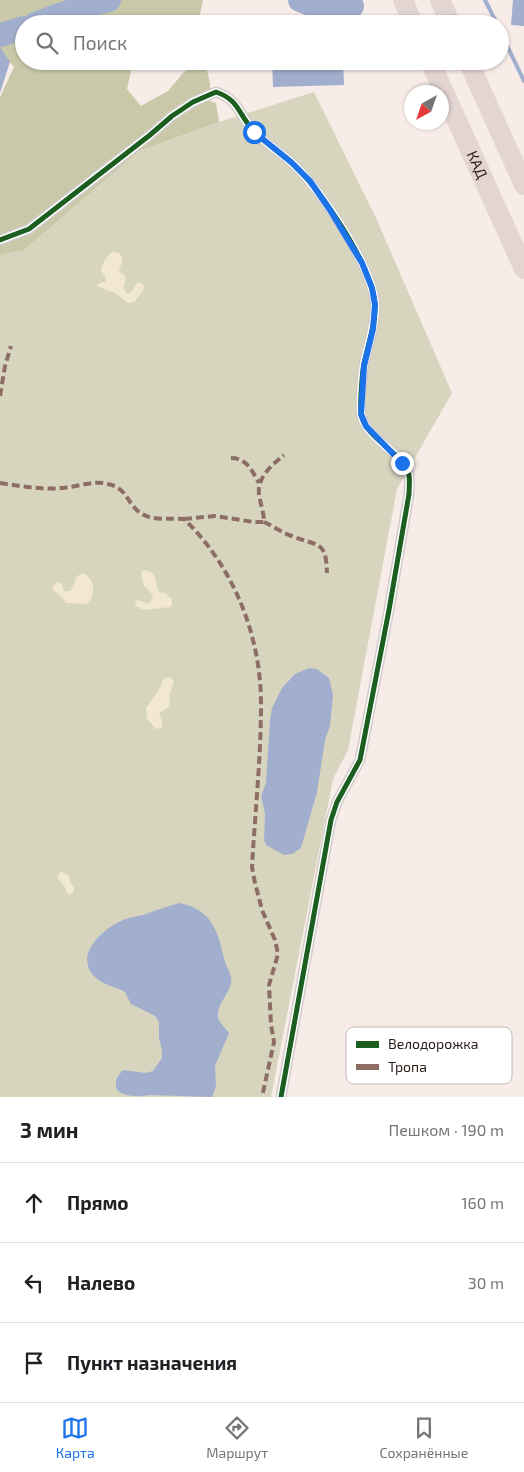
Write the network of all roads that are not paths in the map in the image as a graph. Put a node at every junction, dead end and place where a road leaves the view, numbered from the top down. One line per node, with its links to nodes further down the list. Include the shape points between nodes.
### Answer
1 (403, 0): 3 (highway)
2 (440, 0): 4 (highway)
3 (410, 15)
4 (447, 15)
5 (434, 70): 9 (highway, КАД)
6 (472, 70): 7 (highway)
7 (524, 185)
8 (0, 240): 10 (street, via 29,229 172,116 192,102 216,92 228,96 254,132 310,181 362,263 372,288 375,305 373,329 364,366 361,414 366,426 409,474 409,494 360,760 331,820)
9 (524, 269)
10 (281, 1097)

